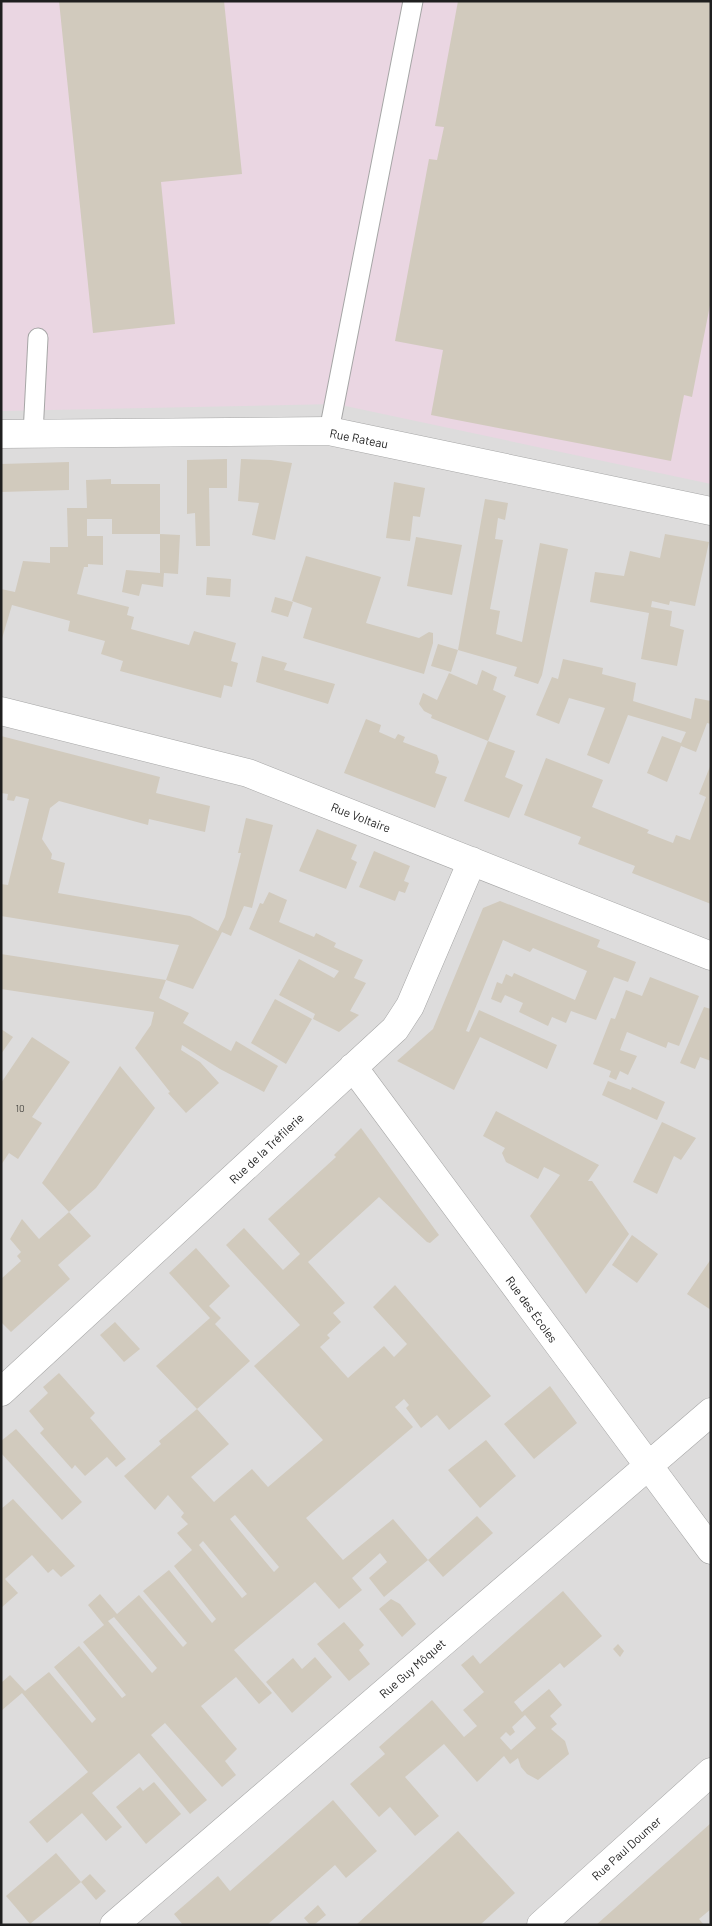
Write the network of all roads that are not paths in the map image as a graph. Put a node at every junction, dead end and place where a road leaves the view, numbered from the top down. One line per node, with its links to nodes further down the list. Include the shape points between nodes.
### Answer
1 (413, 1): 3 (lane)
2 (38, 338): 5 (lane)
3 (329, 431): 5 (street, Rue Rateau); 6 (street, Rue Rateau)
4 (1, 434): 5 (street, Rue Rateau)
5 (33, 434)
6 (711, 511)
7 (1, 711): 8 (street, Rue Voltaire, via 248,773)
8 (472, 861): 9 (street, Rue Voltaire); 10 (street, Rue de la Tréfilerie, via 410,1006 395,1029)
9 (711, 956)
10 (353, 1067): 11 (street, Rue de la Tréfilerie); 13 (street, Rue des Écoles)
11 (1, 1392)
12 (711, 1412): 13 (street, Rue Guy Môquet)
13 (648, 1466): 14 (street, Rue des Écoles); 16 (street, Rue Guy Môquet)
14 (711, 1550)
15 (711, 1772): 17 (street, Rue Paul Doumer)
16 (114, 1925)
17 (541, 1925)

